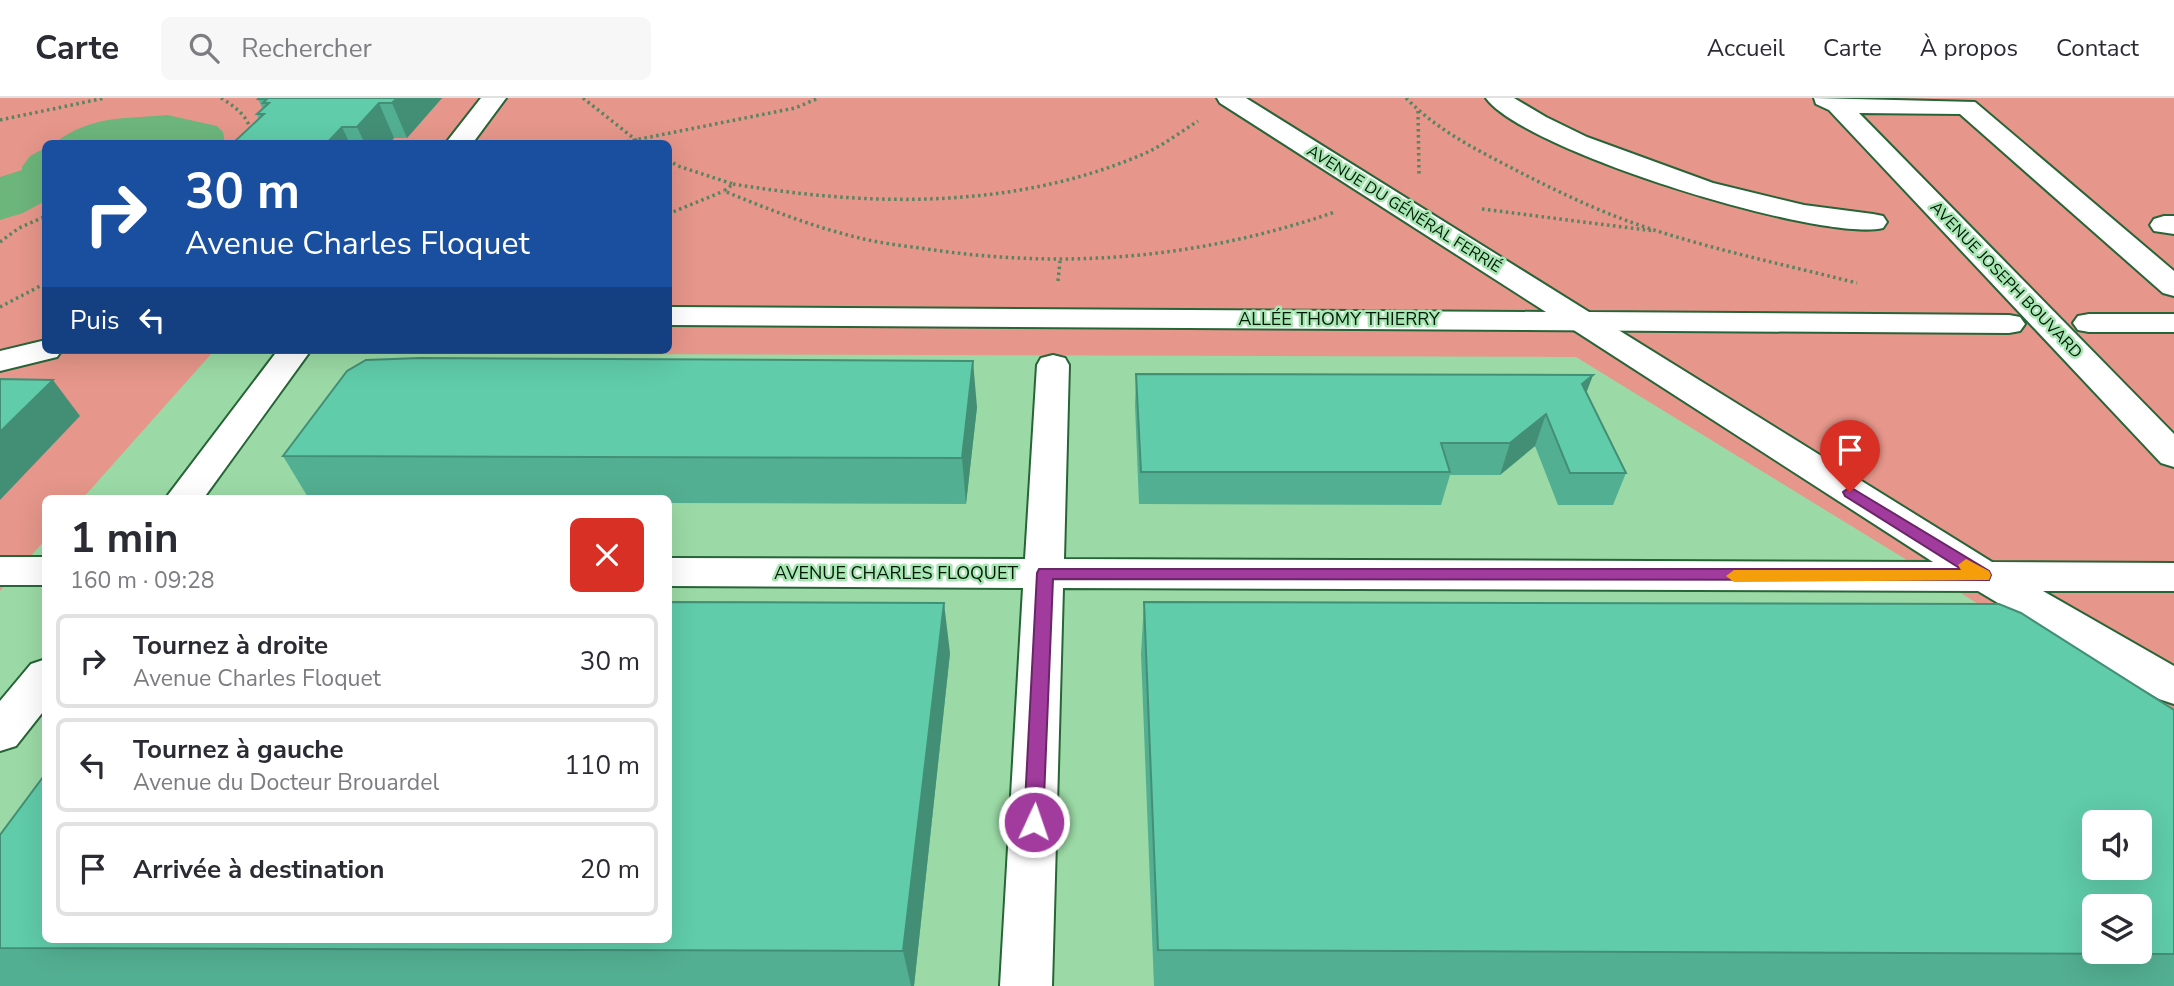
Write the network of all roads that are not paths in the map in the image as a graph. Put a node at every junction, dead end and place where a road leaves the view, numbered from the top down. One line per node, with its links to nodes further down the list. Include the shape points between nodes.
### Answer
1 (494, 98): 6 (street)
2 (1229, 98): 10 (street, AVENUE DU GÉNÉRAL FERRIÉ)
3 (1498, 98): 7 (street, via 1549,130 1687,184 1779,209)
4 (1830, 102): 5 (street); 18 (street, AVENUE JOSEPH BOUVARD)
5 (1967, 102): 8 (street)
6 (461, 140)
7 (1873, 222)
8 (2174, 287)
9 (672, 316): 10 (street, ALLÉE THOMY THIERRY)
10 (1580, 320): 13 (street, ALLÉE THOMY THIERRY); 24 (street, AVENUE DU GÉNÉRAL FERRIÉ)
11 (2089, 323): 12 (street)
12 (2174, 323)
13 (2009, 324)
14 (42, 351): 16 (street)
15 (292, 354): 19 (street)
16 (0, 360)
17 (1053, 365): 23 (street)
18 (2174, 455)
19 (186, 495)
20 (0, 571): 21 (street)
21 (42, 571)
22 (672, 572): 23 (street, AVENUE CHARLES FLOQUET)
23 (1045, 573): 24 (street, AVENUE CHARLES FLOQUET); 29 (street)
24 (1983, 575): 25 (street, AVENUE CHARLES FLOQUET); 27 (street, AVENUE DU GÉNÉRAL FERRIÉ)
25 (2174, 577)
26 (42, 681): 28 (street)
27 (2174, 687)
28 (0, 733)
29 (1026, 986)

